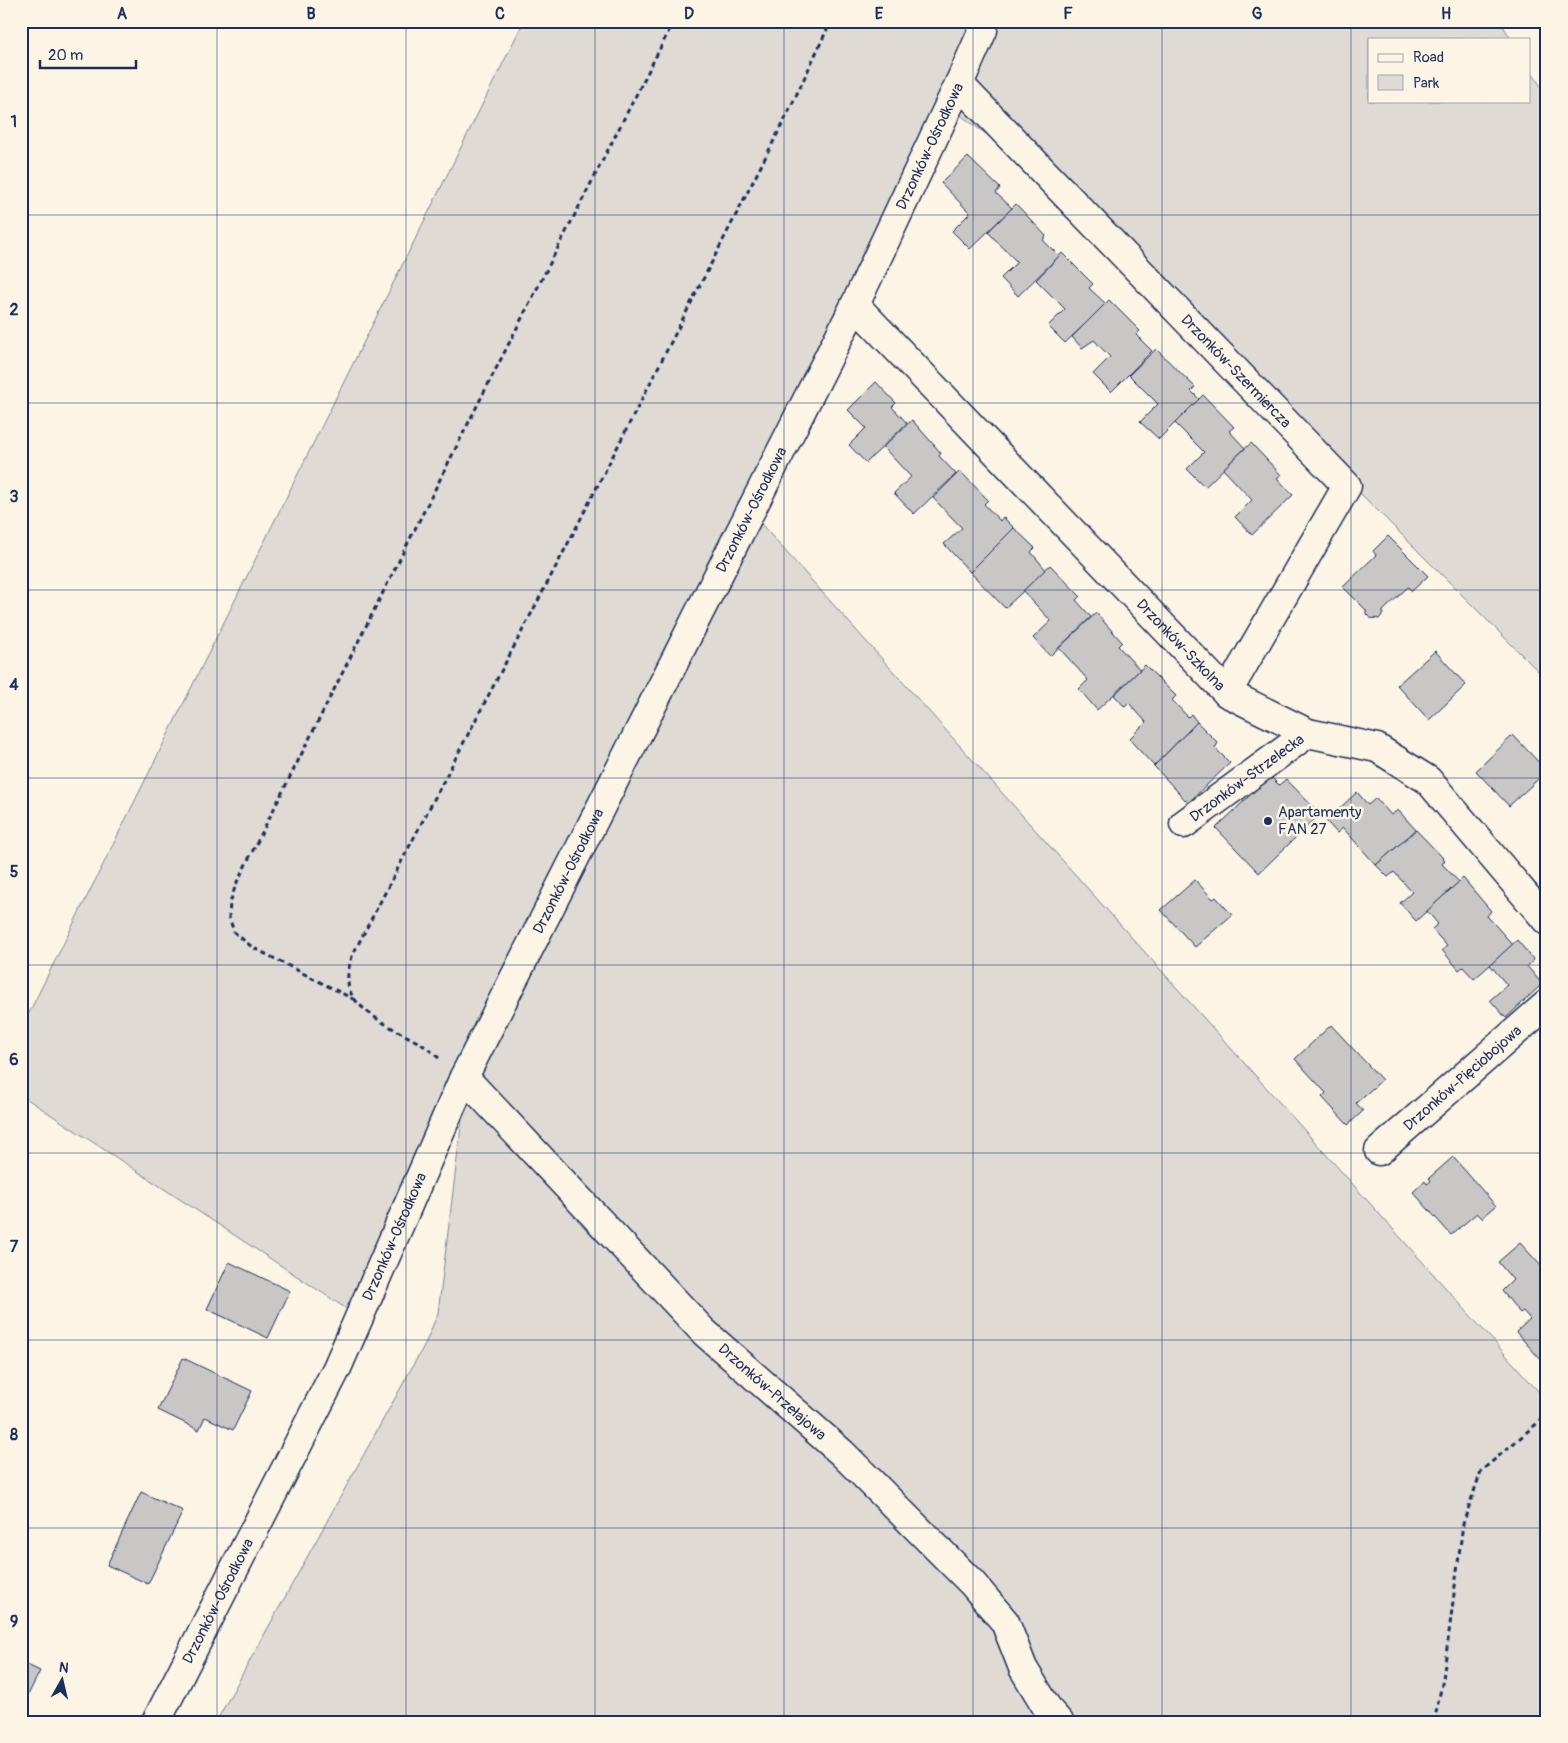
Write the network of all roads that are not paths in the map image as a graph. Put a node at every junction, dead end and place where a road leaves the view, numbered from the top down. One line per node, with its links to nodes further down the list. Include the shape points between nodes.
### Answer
1 (984, 21): 2 (street, Drzonków-Ośrodkowa)
2 (959, 84): 3 (street, Drzonków-Ośrodkowa); 4 (street, Drzonków-Szermiercza, via 1347,486)
3 (855, 305): 4 (street, Drzonków-Szkolna); 9 (street, Drzonków-Ośrodkowa)
4 (1227, 693): 5 (street, Drzonków-Szkolna)
5 (1308, 733): 6 (street, Drzonków-Strzelecka); 7 (street, Drzonków-Szkolna, via 1377,748 1428,780)
6 (1184, 824)
7 (1547, 921)
8 (1547, 1004): 10 (street, Drzonków-Pięciobojowa)
9 (464, 1077): 11 (street, Drzonków-Ośrodkowa, via 337,1368); 12 (street, Drzonków-Przełajowa, via 704,1332 842,1453 972,1583 1005,1622 1023,1668)
10 (1379, 1151)
11 (156, 1722)
12 (1059, 1722)

